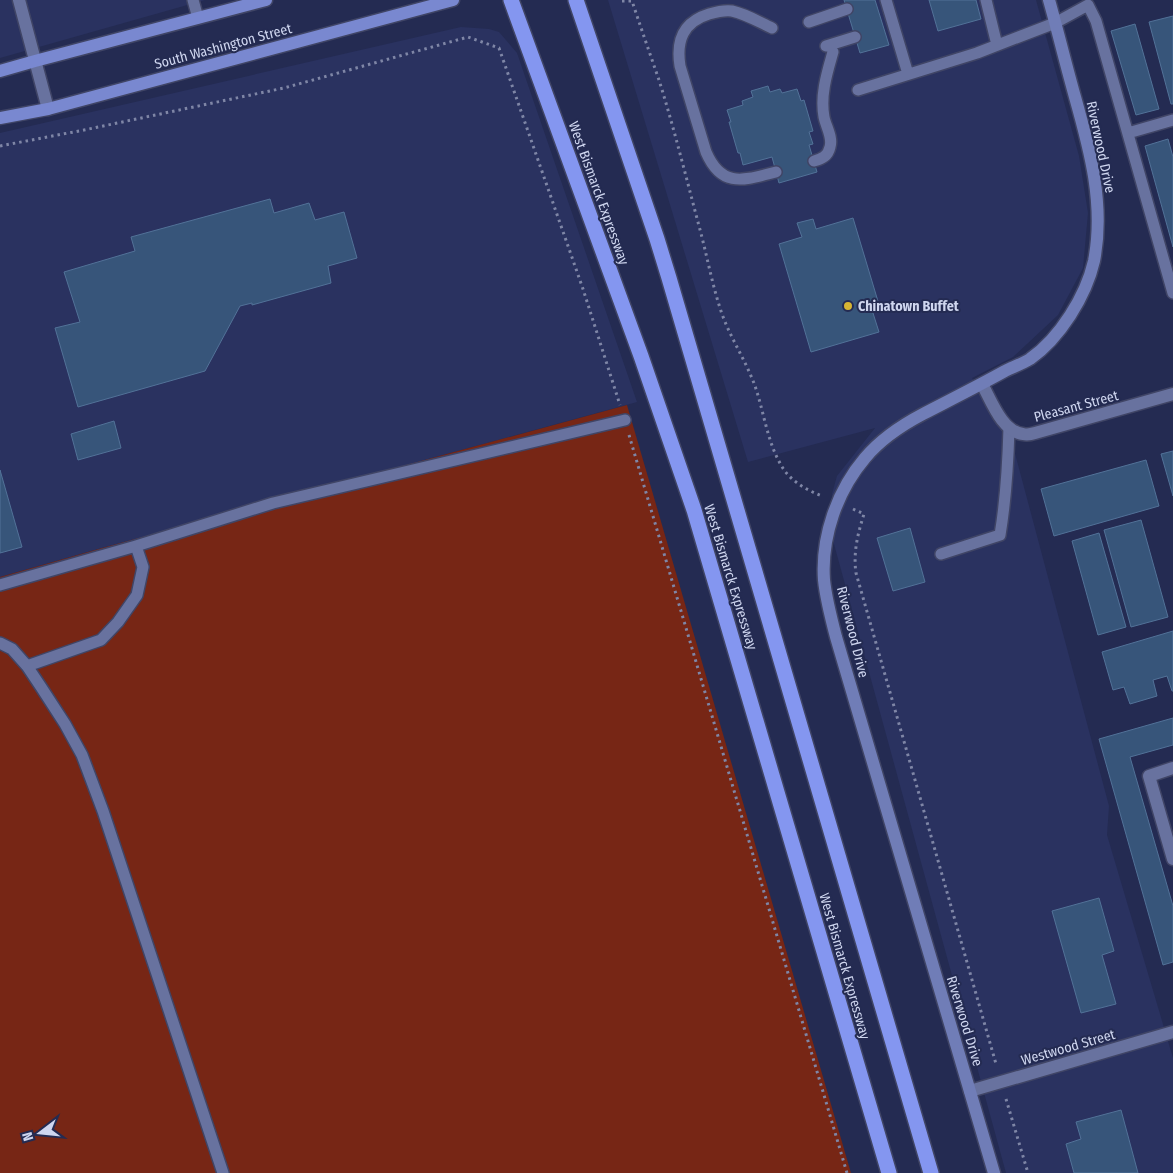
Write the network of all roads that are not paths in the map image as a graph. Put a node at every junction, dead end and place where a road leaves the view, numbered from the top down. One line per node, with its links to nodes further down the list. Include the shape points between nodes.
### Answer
1 (19, 0): 17 (street)
2 (193, 0): 11 (lane)
3 (266, 0): 11 (main road)
4 (453, 0): 21 (main road, South Washington Street)
5 (511, 0): 42 (highway, West Bismarck Expressway, via 694,510)
6 (576, 0): 43 (highway, West Bismarck Expressway, via 672,288)
7 (886, 0): 19 (lane, via 888,26)
8 (986, 0): 16 (lane)
9 (1049, 0): 13 (street, Riverwood Drive)
10 (847, 10): 12 (lane)
11 (198, 18): 17 (main road)
12 (809, 22)
13 (1055, 22): 16 (lane); 24 (lane, via 1088,5 1096,20); 28 (street, Riverwood Drive, via 1095,179 1098,210 1094,260 1078,303 1048,343 1029,359)
14 (772, 28): 26 (lane, via 743,14 718,12 692,22 680,41 678,53 711,164 732,179 744,180)
15 (855, 37): 25 (lane, via 830,49 823,97 830,147 824,158)
16 (997, 45): 19 (lane)
17 (34, 61): 18 (main road); 21 (street)
18 (0, 71)
19 (908, 74): 20 (lane)
20 (858, 90)
21 (48, 109): 22 (main road, South Washington Street)
22 (0, 118)
23 (1173, 120): 24 (lane)
24 (1128, 133): 27 (lane)
25 (814, 162)
26 (776, 172)
27 (1173, 293)
28 (982, 384): 31 (street); 40 (street, Riverwood Drive, via 903,426 865,457 838,503 826,541 824,561 831,619)
29 (1173, 394): 31 (street, Pleasant Street, via 1035,434 1022,434)
30 (625, 420): 32 (lane, via 273,503)
31 (1009, 428): 33 (lane, via 1008,472 1000,535)
32 (136, 546): 34 (lane); 36 (lane, via 143,567 137,595 118,622 101,640)
33 (941, 554)
34 (0, 585)
35 (0, 643): 36 (lane, via 12,649)
36 (27, 666): 41 (lane, via 82,754)
37 (1173, 768): 38 (street, via 1150,776)
38 (1173, 859)
39 (1173, 1032): 40 (street, Westwood Street)
40 (970, 1091): 44 (street, Riverwood Drive)
41 (223, 1173)
42 (889, 1173)
43 (931, 1173)
44 (994, 1173)

